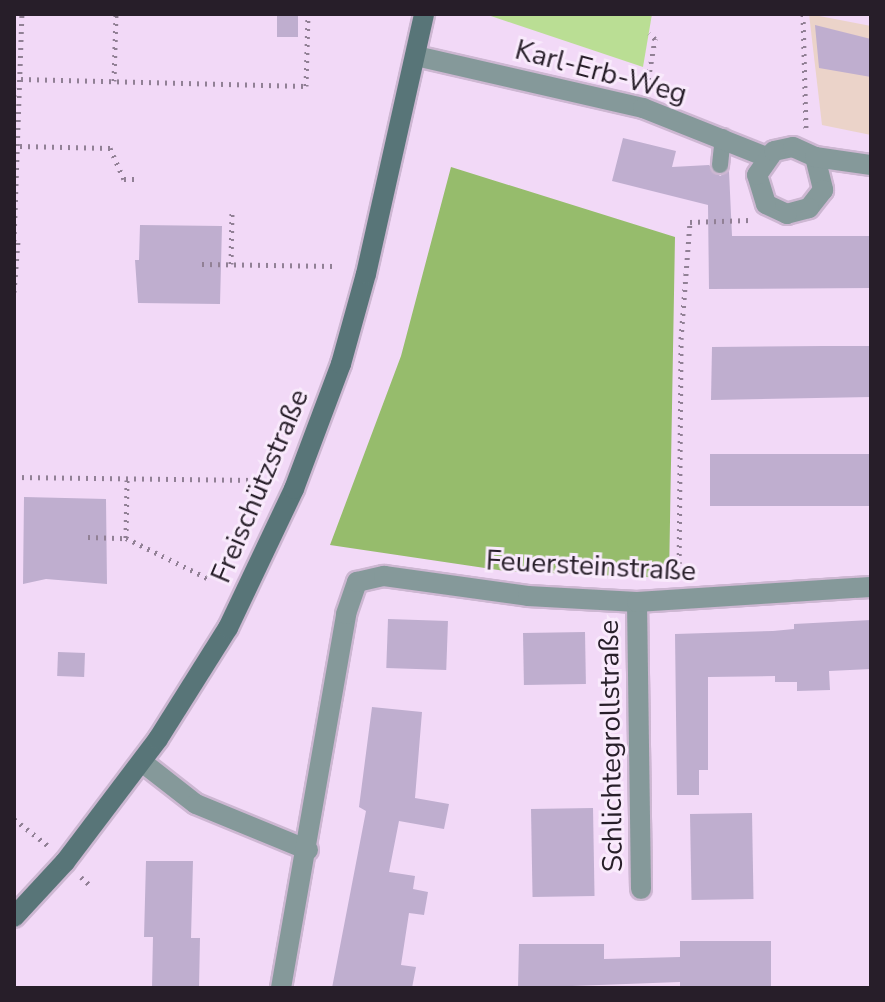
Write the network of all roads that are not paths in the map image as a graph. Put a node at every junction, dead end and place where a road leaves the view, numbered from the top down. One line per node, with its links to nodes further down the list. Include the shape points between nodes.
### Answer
1 (424, 14): 2 (main road, Freischützstraße)
2 (416, 56): 3 (street, Karl-Erb-Weg, via 643,108); 10 (main road, Freischützstraße, via 366,274 313,440 228,628)
3 (723, 137): 5 (street, Karl-Erb-Weg); 6 (lane)
4 (809, 153): 5 (street, via 784,148); 5 (street, via 823,190 809,208 787,214 766,204 757,185); 7 (street)
5 (766, 157)
6 (720, 165)
7 (871, 165)
8 (871, 587): 9 (street, Feuersteinstraße)
9 (637, 602): 11 (street, Feuersteinstraße, via 528,596 384,576 357,582 346,614); 12 (street, Schlichtegrollstraße)
10 (142, 762): 11 (street, via 196,804); 13 (main road, Freischützstraße, via 65,862)
11 (308, 850): 14 (street)
12 (641, 889)
13 (14, 917)
14 (281, 988)

